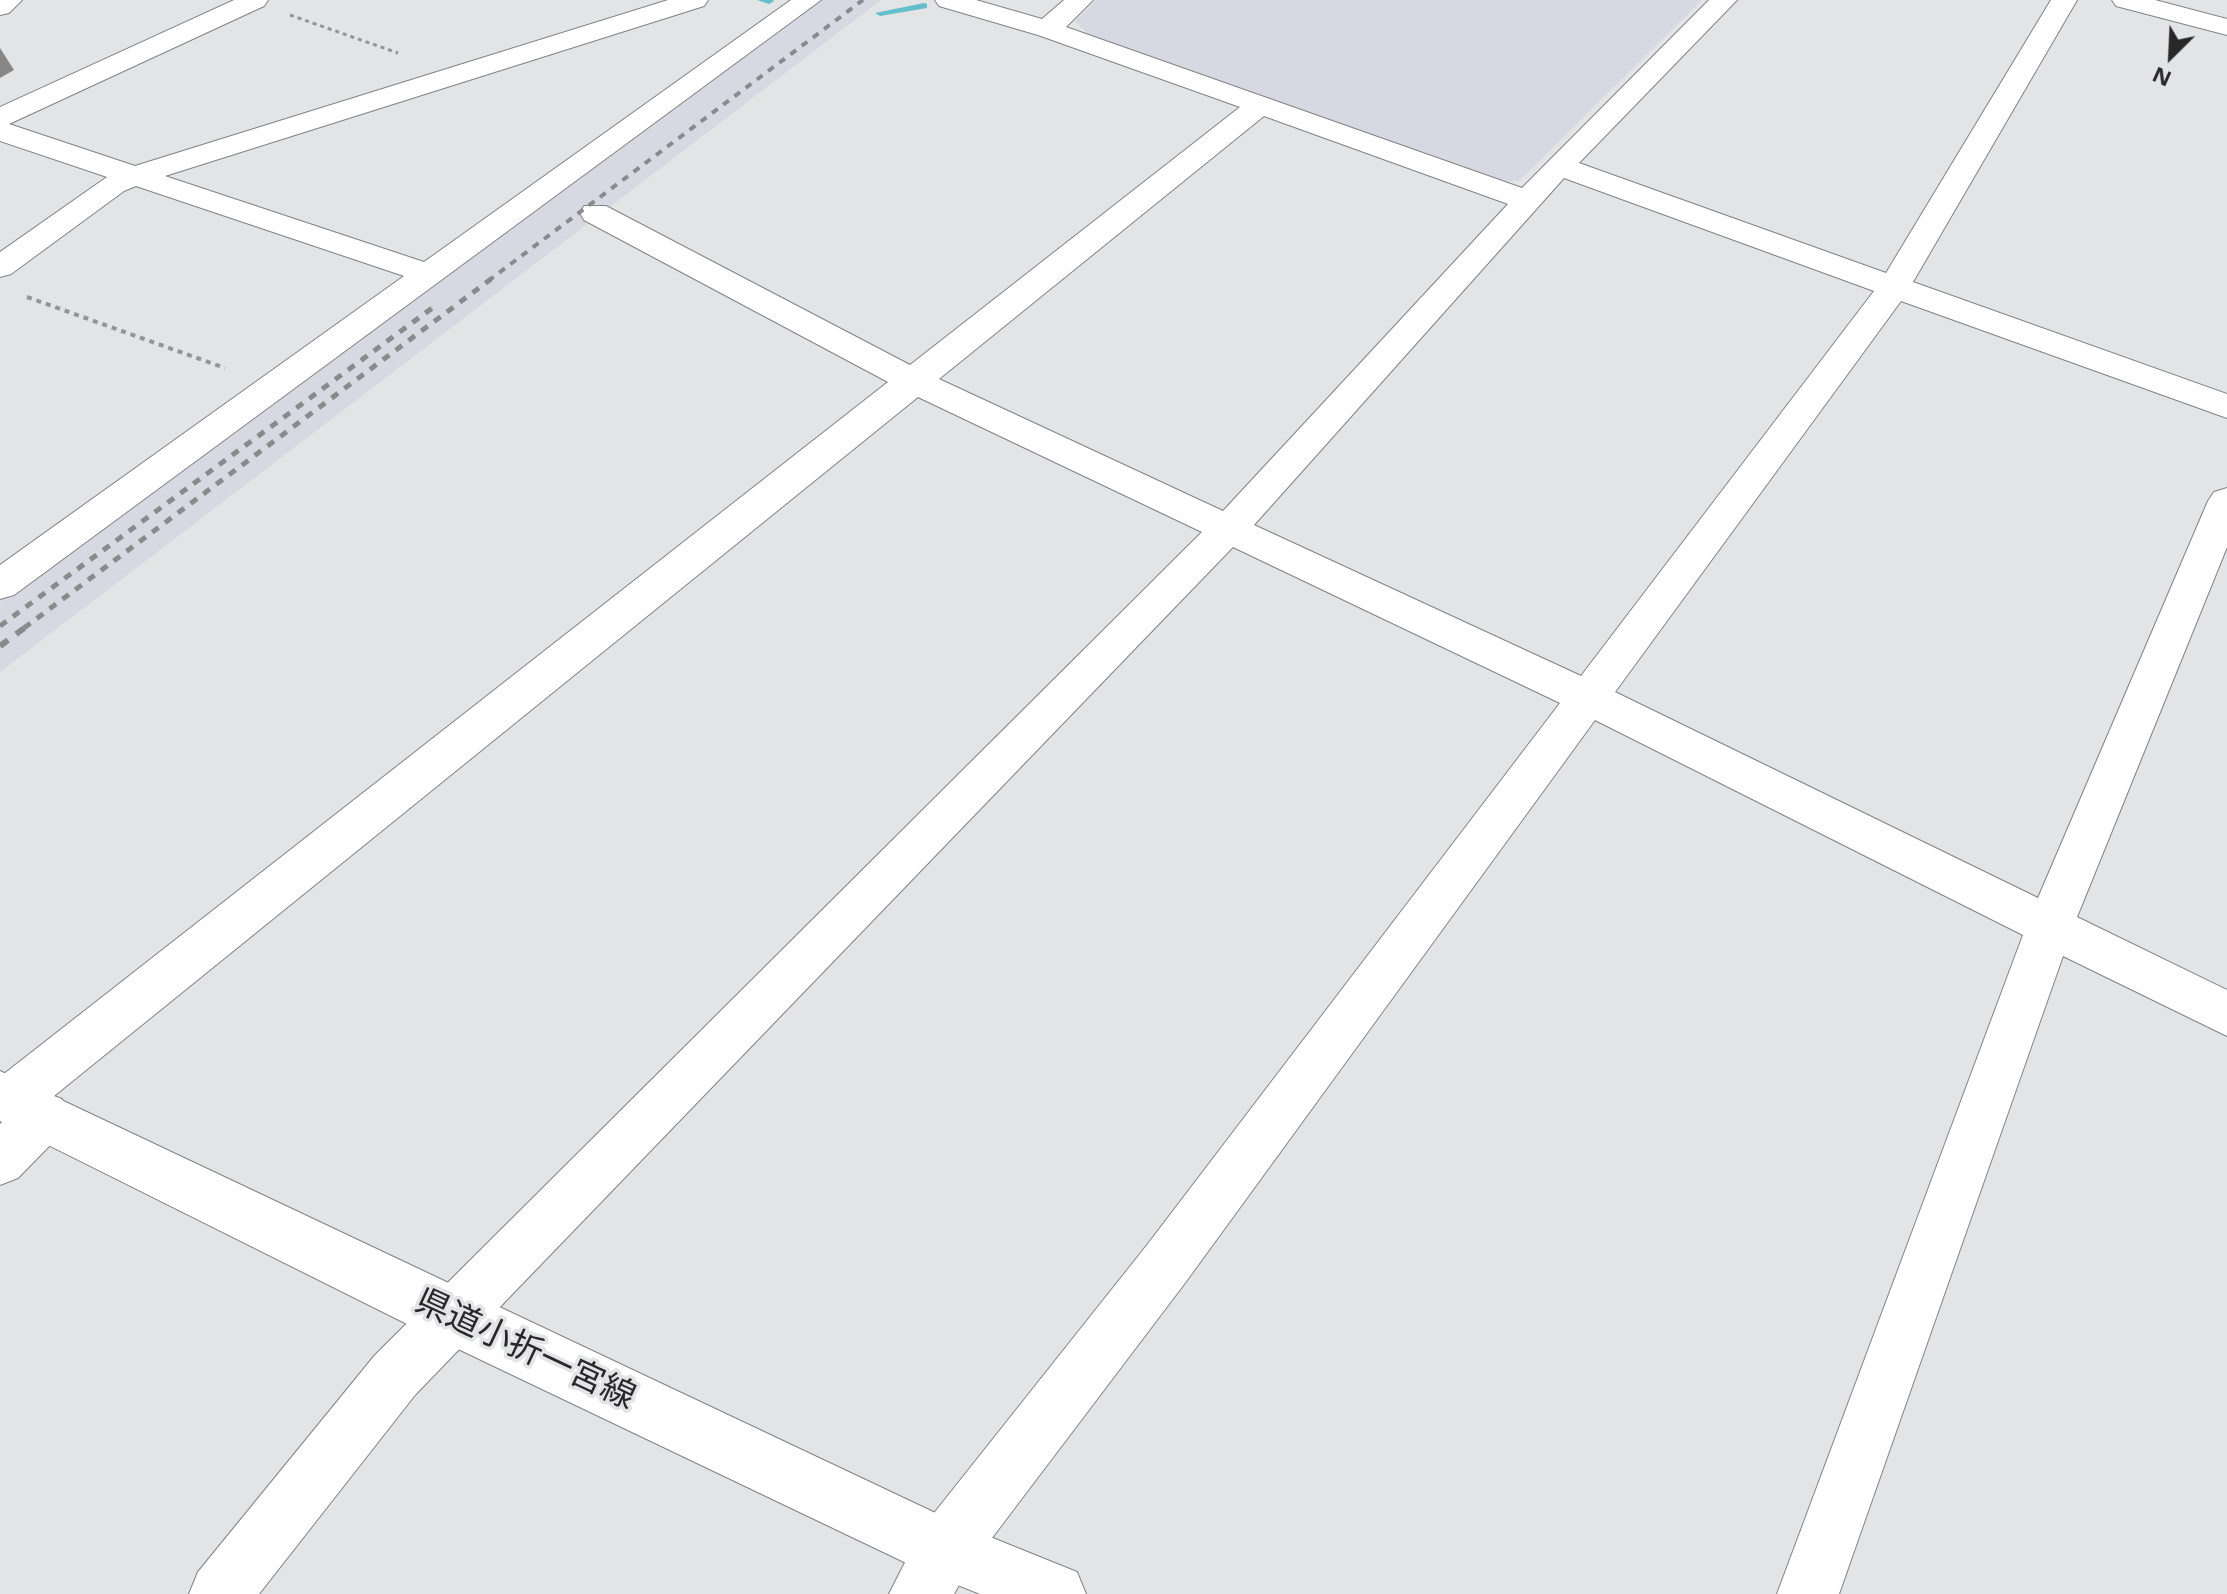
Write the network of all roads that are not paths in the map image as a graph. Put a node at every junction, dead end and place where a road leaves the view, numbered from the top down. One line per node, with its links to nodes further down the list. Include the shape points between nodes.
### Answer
1 (9, 0): 10 (street)
2 (695, 0): 17 (street)
3 (948, 0): 12 (street)
4 (1080, 0): 12 (street)
5 (1724, 0): 16 (street)
6 (2064, 0): 22 (street)
7 (2125, 0): 11 (street)
8 (251, 1): 14 (street)
9 (800, 1): 21 (street)
10 (0, 7)
11 (2227, 27)
12 (1047, 29): 13 (street)
13 (1263, 103): 18 (street); 23 (street)
14 (0, 118)
15 (0, 131): 17 (street)
16 (1559, 166): 18 (street); 22 (street)
17 (135, 176): 20 (street, via 113,185); 21 (street)
18 (1530, 201): 26 (street)
19 (595, 213): 23 (street)
20 (0, 267)
21 (429, 274): 27 (street)
22 (1894, 287): 24 (street); 28 (street)
23 (913, 381): 26 (street); 31 (street)
24 (2227, 407)
25 (2227, 501): 29 (street)
26 (1229, 529): 28 (street); 33 (street)
27 (0, 585)
28 (1587, 697): 29 (street); 34 (street)
29 (2049, 928): 30 (street); 37 (street)
30 (2227, 1014)
31 (18, 1104): 32 (street); 33 (street, 県道小折一宮線)
32 (0, 1160)
33 (453, 1317): 34 (street, 県道小折一宮線); 35 (street, via 395,1375)
34 (932, 1571): 36 (street, 県道小折一宮線)
35 (220, 1594)
36 (1055, 1594)
37 (1808, 1594)

